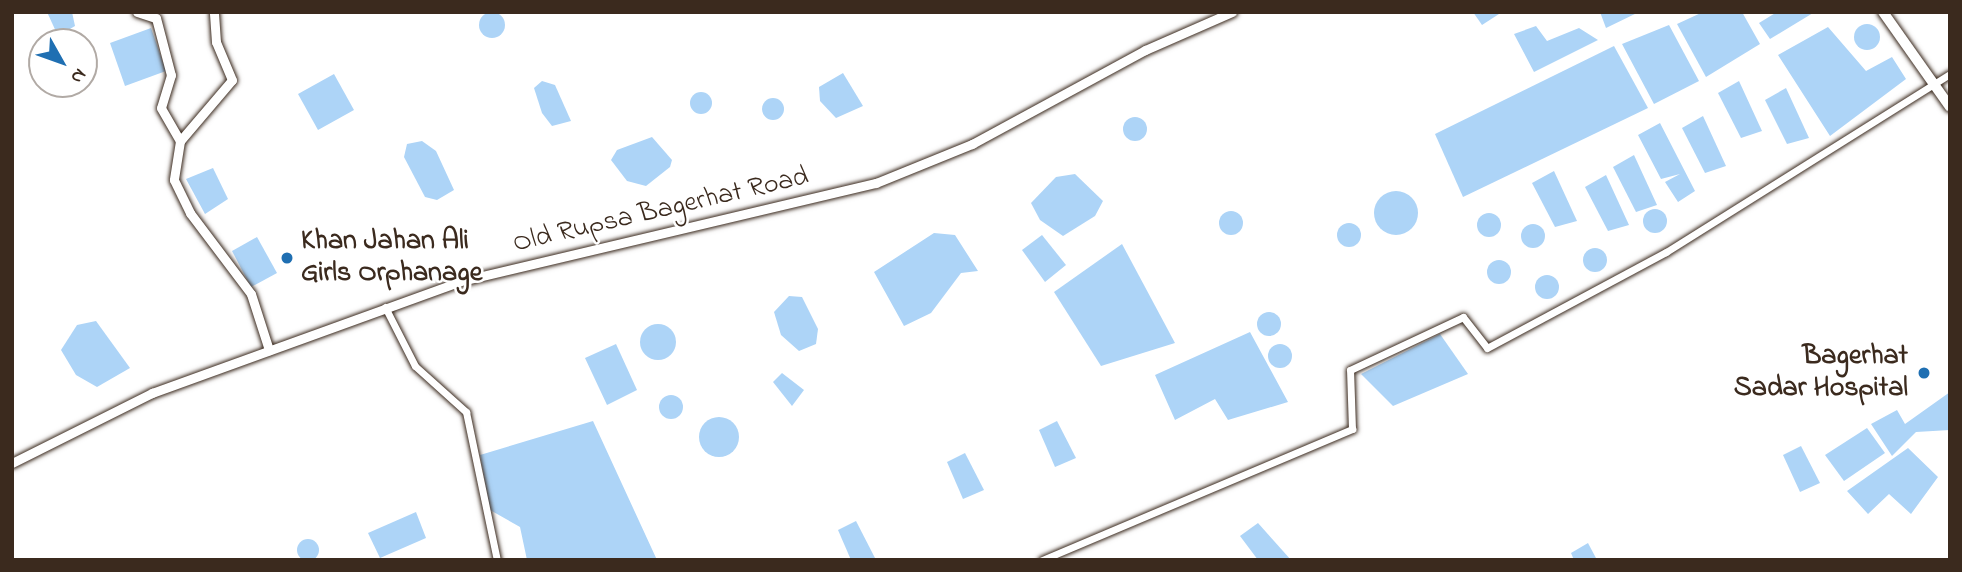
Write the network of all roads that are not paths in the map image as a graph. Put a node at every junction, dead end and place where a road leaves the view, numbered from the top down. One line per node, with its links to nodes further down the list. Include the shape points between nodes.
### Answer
1 (137, 12): 8 (street, via 156,18 171,75 161,108)
2 (214, 12): 8 (street, via 216,42 232,80)
3 (1232, 12): 9 (street, Old Rupsa Bagerhat Road, via 1145,50 972,144 876,183 681,225)
4 (1883, 12): 6 (main road)
5 (1950, 74): 6 (street)
6 (1933, 82): 7 (main road); 13 (street, via 1666,252 1487,348 1463,317 1350,370 1352,429)
7 (1950, 107)
8 (180, 141): 10 (street, via 174,180 190,213 251,294)
9 (385, 307): 10 (street, Old Rupsa Bagerhat Road); 12 (street, via 415,366 466,412)
10 (269, 350): 11 (street, Old Rupsa Bagerhat Road, via 152,393)
11 (12, 463)
12 (497, 560)
13 (1042, 560)

